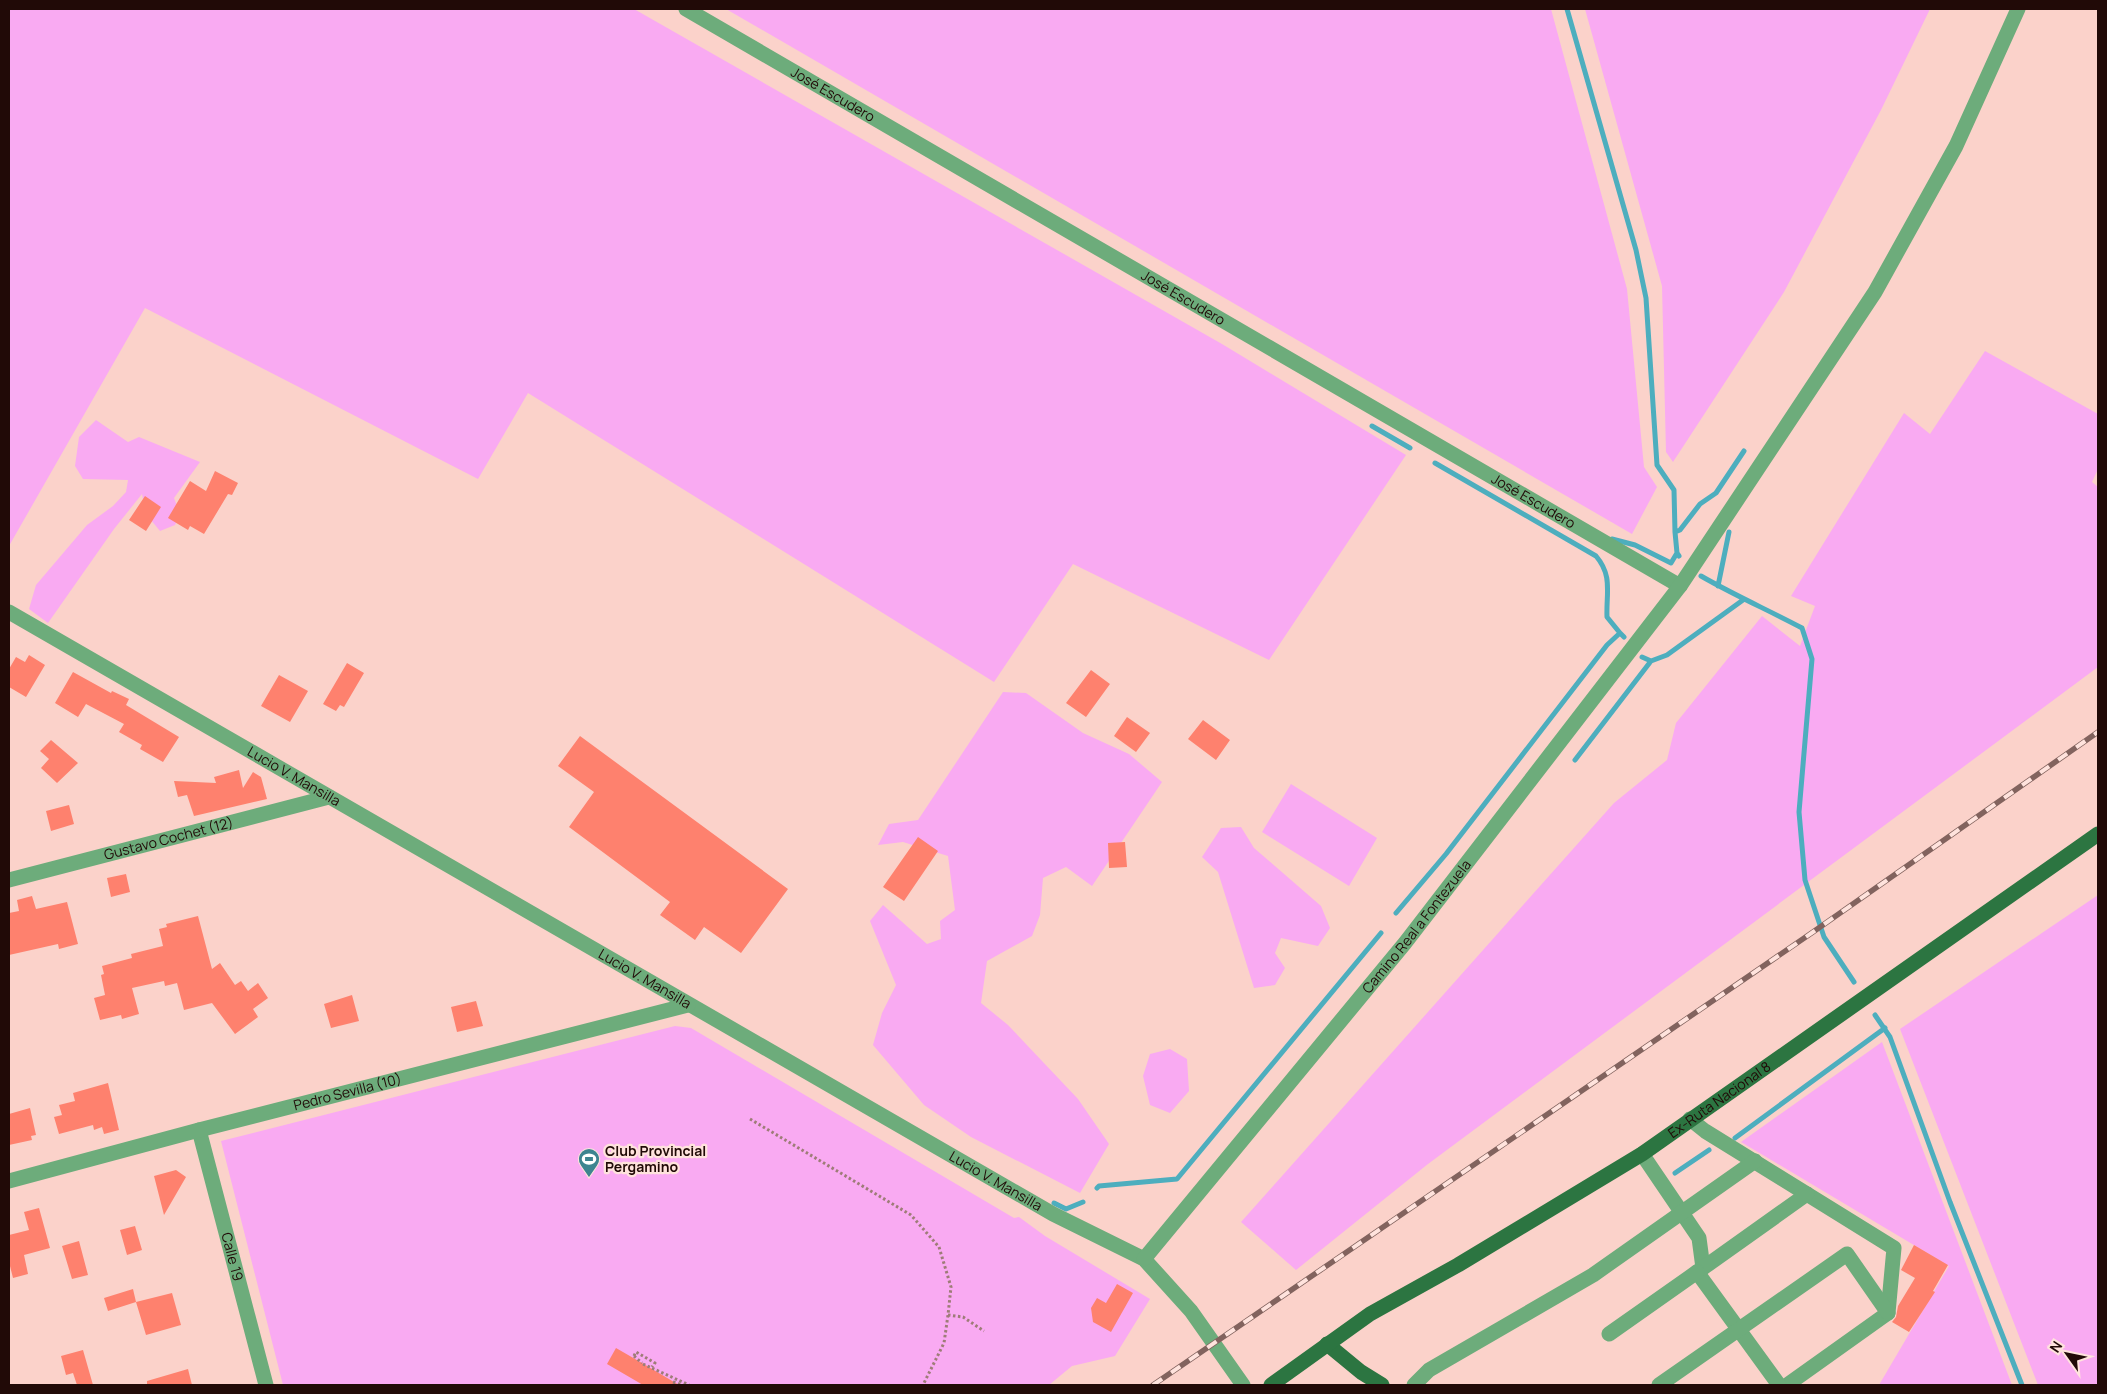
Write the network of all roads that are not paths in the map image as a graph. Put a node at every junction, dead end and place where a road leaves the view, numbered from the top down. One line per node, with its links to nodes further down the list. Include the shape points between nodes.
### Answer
1 (686, 9): 3 (street, José Escudero)
2 (2018, 9): 3 (street, Camino Real a Fontezuela, via 1956,146 1875,292)
3 (1680, 586): 16 (street, Camino Real a Fontezuela, via 1405,943)
4 (9, 612): 5 (street, Lucio V. Mansilla)
5 (328, 797): 7 (street, Gustavo Cochet (12)); 8 (street, Lucio V. Mansilla)
6 (2098, 834): 9 (main road, Ex-Ruta Nacional 8)
7 (9, 880)
8 (688, 1006): 10 (street, Pedro Sevilla (10)); 16 (street, Lucio V. Mansilla, via 1053,1214)
9 (1690, 1119): 11 (main road, Ex-Ruta Nacional 8); 12 (street)
10 (199, 1130): 13 (street, Pedro Sevilla (10)); 22 (street, Calle 19)
11 (1642, 1154): 15 (street); 21 (main road, Ex-Ruta Nacional 8, via 1458,1266 1370,1314)
12 (1755, 1161): 14 (street); 15 (street)
13 (9, 1181)
14 (1807, 1194): 17 (street); 18 (street, via 1894,1248)
15 (1683, 1213): 17 (street, via 1699,1238); 26 (street, via 1593,1275 1429,1370)
16 (1144, 1259): 23 (street, Lucio V. Mansilla, via 1191,1311)
17 (1700, 1270): 19 (street); 20 (street)
18 (1888, 1313): 19 (street, via 1847,1254); 29 (street)
19 (1738, 1329): 27 (street); 28 (street)
20 (1609, 1334)
21 (1327, 1344): 24 (main road, Ex-Ruta Nacional 8); 25 (main road)
22 (266, 1385)
23 (1243, 1385)
24 (1271, 1385)
25 (1382, 1385)
26 (1414, 1385)
27 (1659, 1385)
28 (1779, 1385)
29 (1787, 1385)

